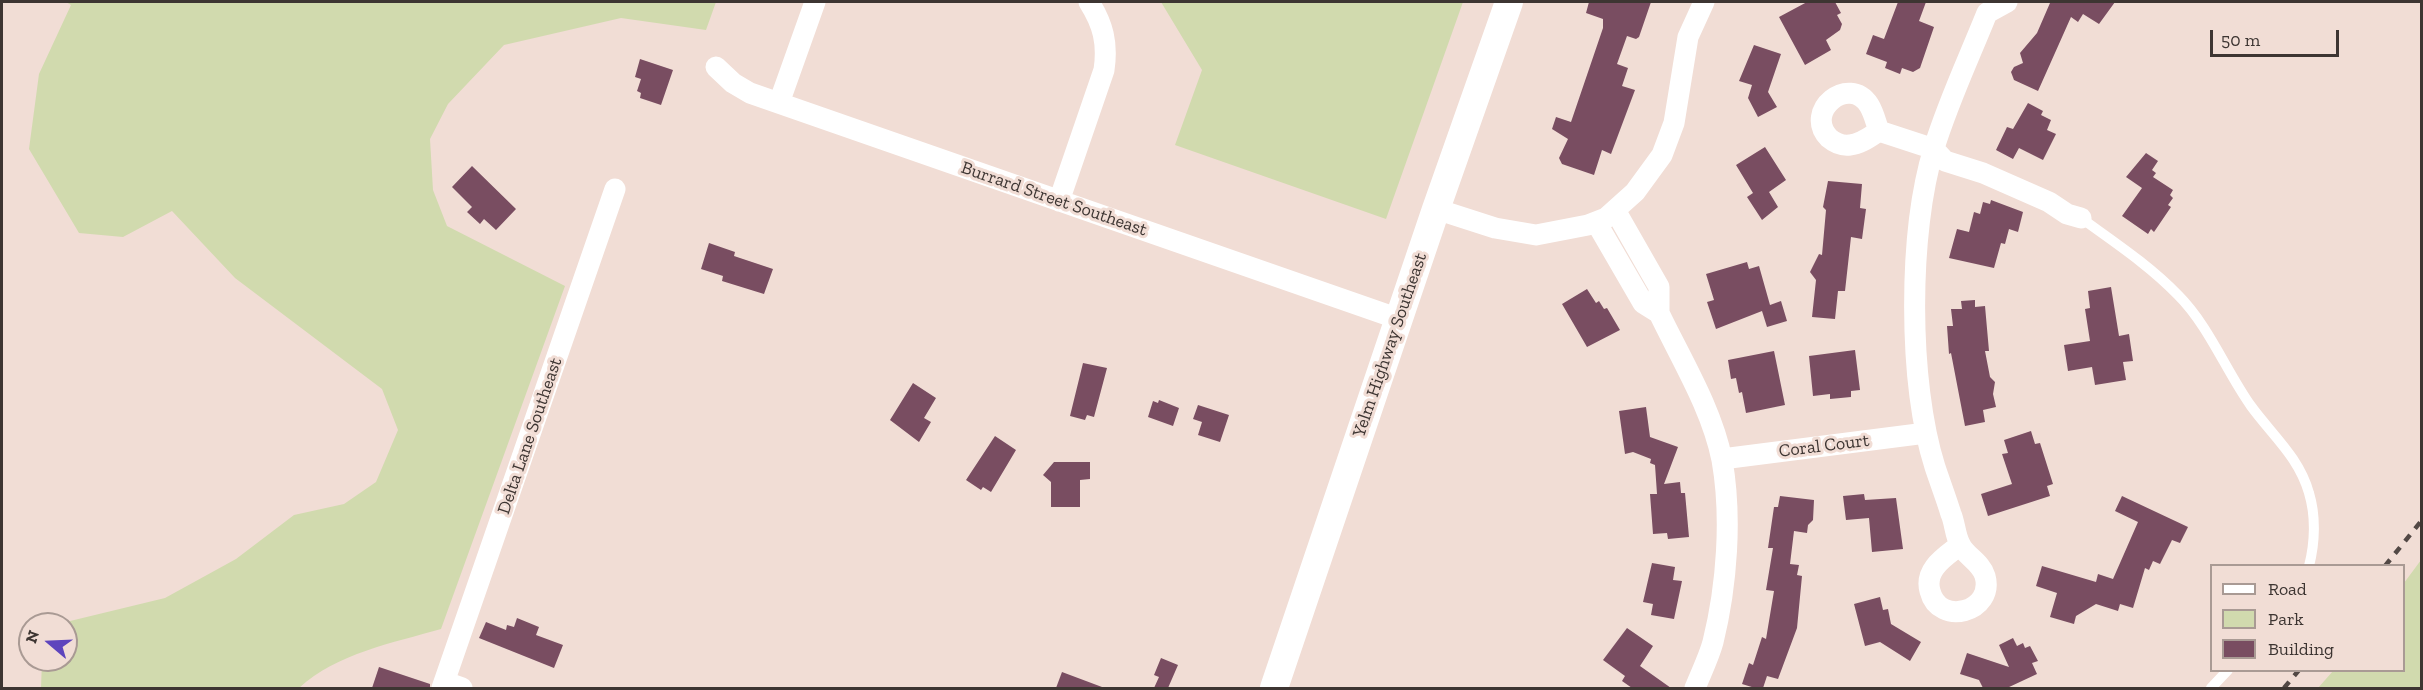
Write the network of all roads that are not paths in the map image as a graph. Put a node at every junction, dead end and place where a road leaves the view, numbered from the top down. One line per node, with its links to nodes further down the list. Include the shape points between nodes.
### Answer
1 (815, 2): 8 (street)
2 (1089, 2): 12 (street, via 1104,30 1107,53)
3 (1509, 2): 13 (main road, Yelm Highway Southeast)
4 (1704, 2): 14 (street, via 1688,38 1674,123 1662,155 1635,192)
5 (2007, 2): 6 (street)
6 (1985, 7): 10 (street)
7 (716, 67): 8 (street, Burrard Street Southeast, via 750,93)
8 (779, 103): 12 (street, Burrard Street Southeast)
9 (1880, 131): 10 (street)
10 (1934, 149): 15 (street, via 1945,161 1983,173); 19 (street, via 1917,249 1914,306)
11 (615, 189): 24 (street, Delta Lane Southeast)
12 (1059, 201): 18 (street, Burrard Street Southeast)
13 (1436, 209): 16 (street, via 1495,228 1536,235); 18 (main road, Yelm Highway Southeast)
14 (1616, 210): 16 (street); 17 (street, via 1659,287)
15 (2081, 218): 22 (lane, via 2181,297 2251,406 2289,450 2310,494 2314,525)
16 (1596, 222): 17 (street, via 1643,303)
17 (1659, 313): 20 (street, via 1706,411)
18 (1399, 319): 25 (main road, Yelm Highway Southeast)
19 (1926, 432): 20 (street, Coral Court); 21 (street)
20 (1722, 459): 26 (street, via 1725,569 1713,642)
21 (1960, 545)
22 (2310, 564)
23 (2226, 672): 27 (lane)
24 (450, 686)
25 (1274, 688)
26 (1695, 688)
27 (2211, 688)

